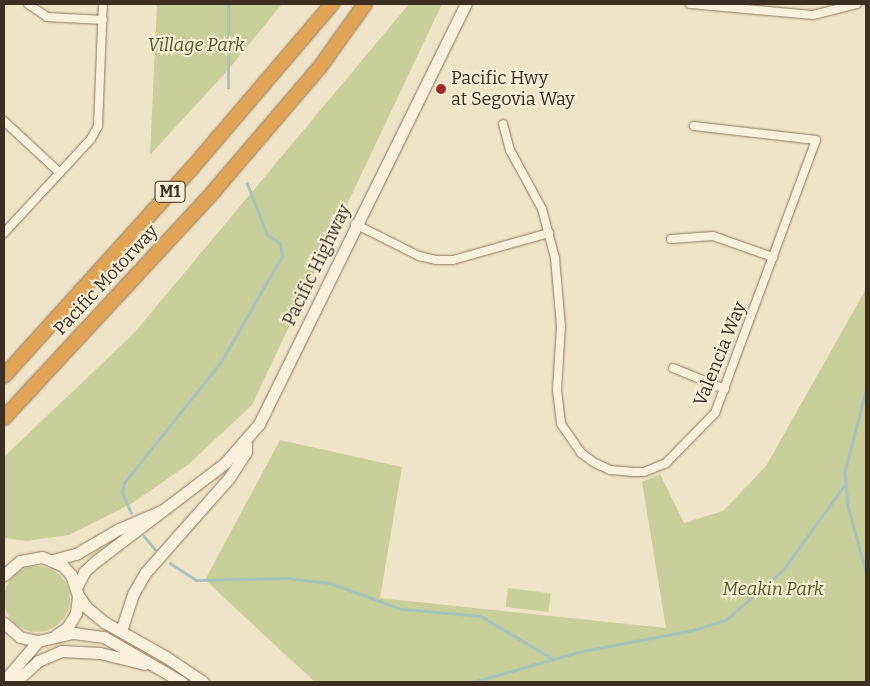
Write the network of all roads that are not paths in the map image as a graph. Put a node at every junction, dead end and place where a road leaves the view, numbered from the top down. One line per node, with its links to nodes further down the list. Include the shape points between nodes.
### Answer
1 (28, 4): 9 (street, via 47,16)
2 (104, 4): 9 (street)
3 (332, 4): 21 (highway, Pacific Motorway / M1, via 192,168)
4 (365, 4): 10 (highway, Pacific Motorway / M1)
5 (374, 4): 10 (highway)
6 (466, 4): 15 (main road, Pacific Highway)
7 (690, 4): 8 (street, via 813,15)
8 (857, 4)
9 (103, 20): 14 (street, via 98,126 91,139)
10 (320, 67): 23 (highway, Pacific Motorway / M1, via 214,191)
11 (4, 121): 14 (street)
12 (503, 124): 17 (street, Valencia Way, via 510,150 542,209)
13 (694, 126): 19 (street, Valencia Way, via 816,140)
14 (60, 173): 16 (street)
15 (355, 224): 17 (street, via 419,256 436,260 452,260); 24 (main road, Pacific Highway, via 271,404)
16 (4, 233)
17 (549, 233): 22 (street, Valencia Way, via 561,326 558,409 568,438 581,453 610,470 644,472 666,463 704,426 715,412)
18 (671, 239): 19 (street, via 713,236)
19 (773, 257): 22 (street, Valencia Way)
20 (673, 368): 22 (street)
21 (4, 376)
22 (725, 389)
23 (4, 418)
24 (246, 442): 25 (main road, Pacific Highway, via 206,480); 32 (main road, via 246,452 229,478 145,573 133,594)
25 (161, 510): 26 (main road, Pacific Highway, via 127,524 76,554); 30 (main road, Pacific Highway, via 155,519 84,572)
26 (53, 560): 28 (main road, Pacific Highway, via 36,557); 30 (main road, via 63,566)
27 (4, 561): 28 (main road, Pacific Highway)
28 (20, 561): 29 (main road)
29 (4, 575)
30 (78, 591): 32 (main road, via 92,613); 33 (main road, via 76,613 67,628)
31 (4, 628): 34 (main road, via 20,637)
32 (121, 631): 39 (main road)
33 (52, 638): 34 (main road); 35 (main road, via 74,633 93,634)
34 (38, 641): 36 (main road)
35 (162, 668): 37 (main road, via 100,653 61,650 38,661); 38 (main road)
36 (4, 681)
37 (15, 682)
38 (182, 682)
39 (203, 682)

